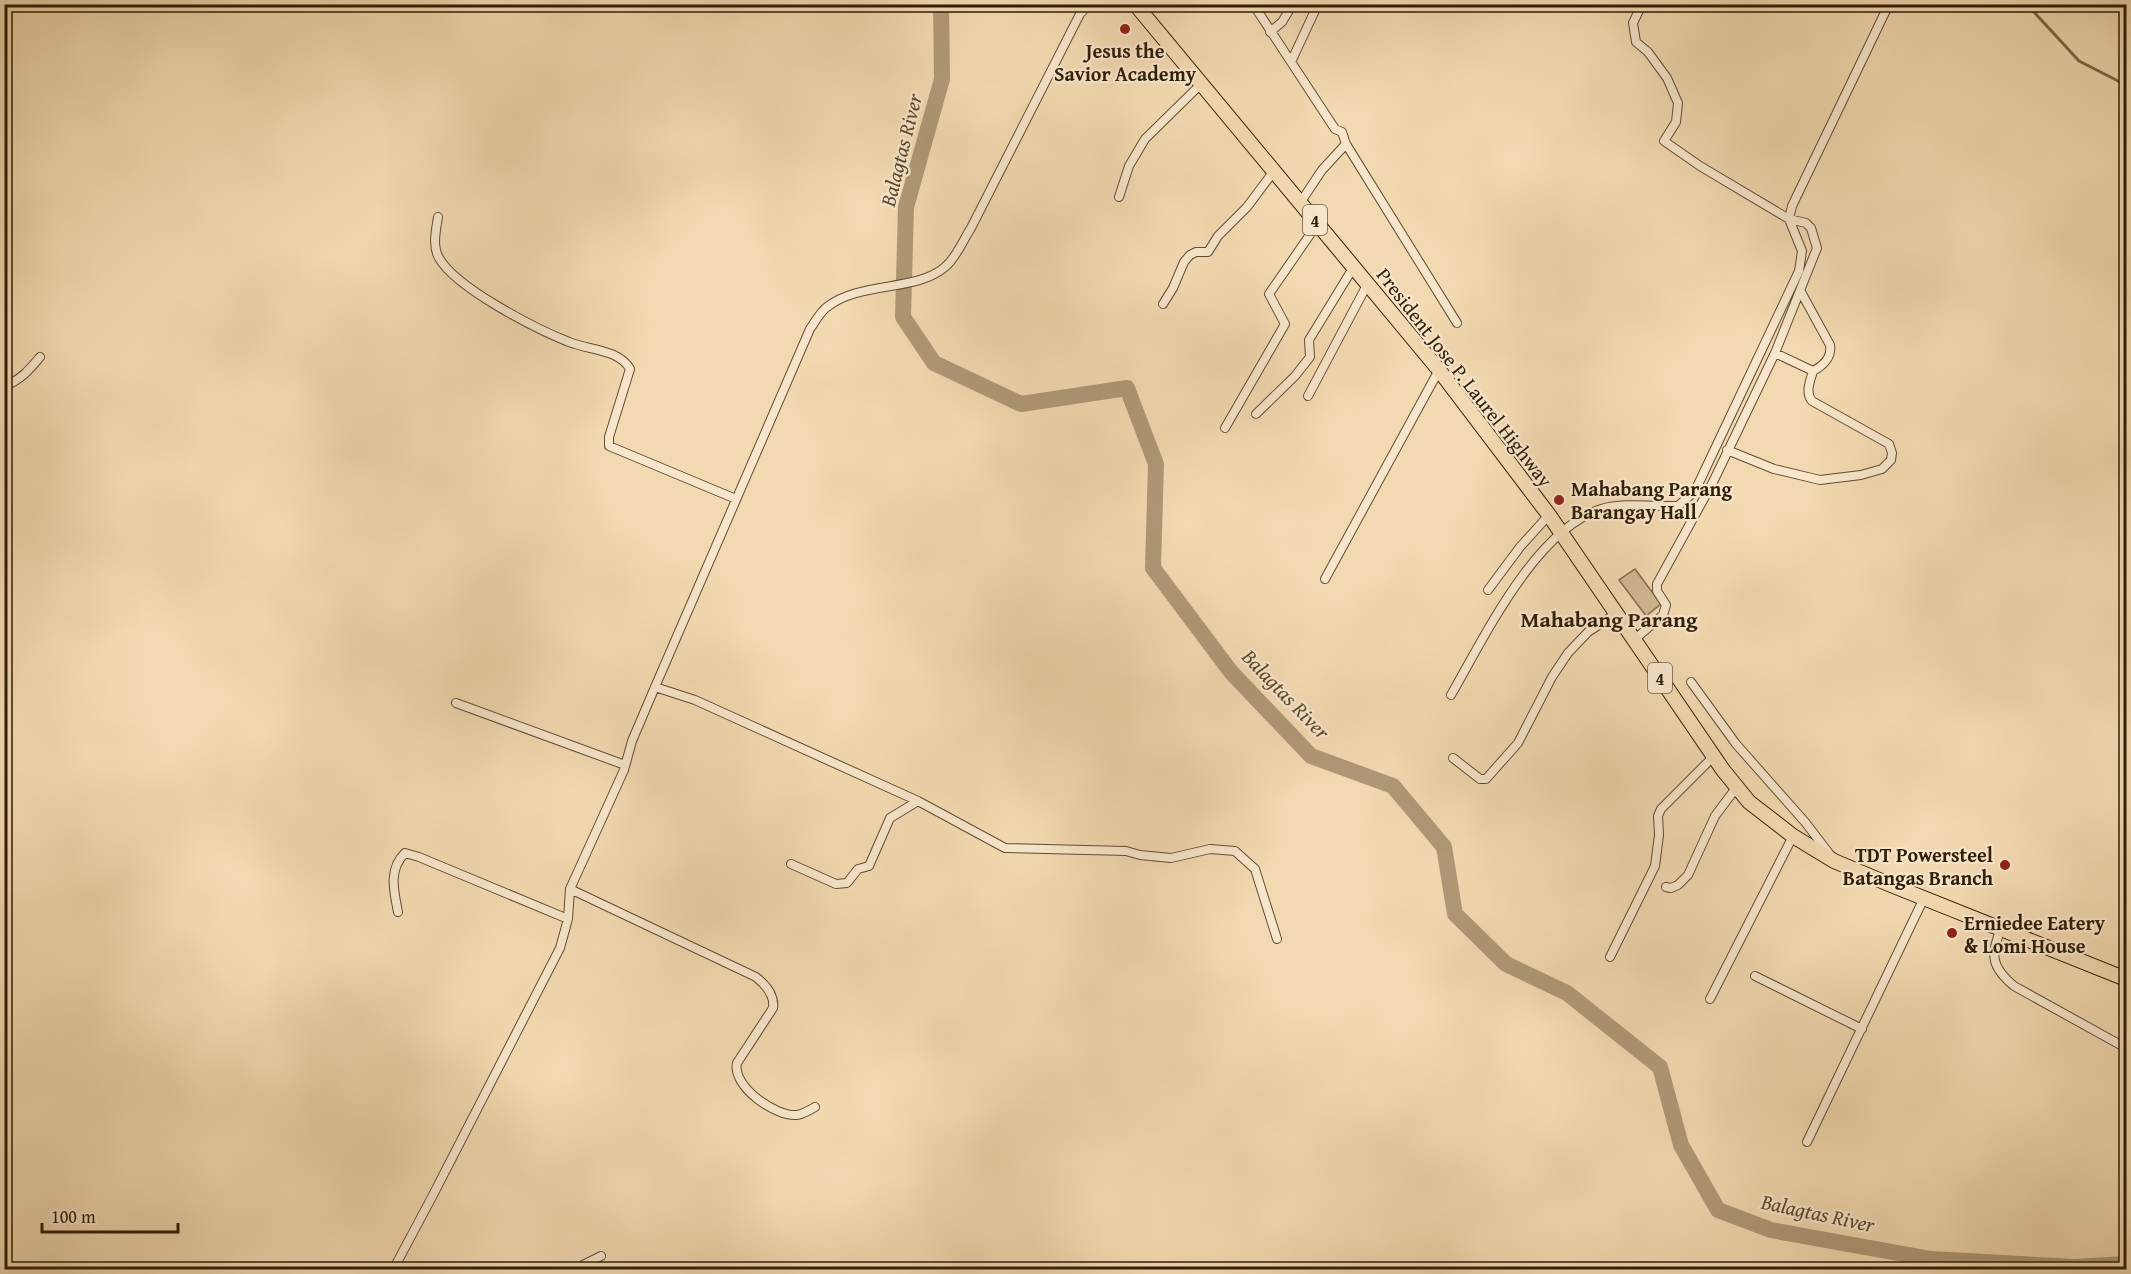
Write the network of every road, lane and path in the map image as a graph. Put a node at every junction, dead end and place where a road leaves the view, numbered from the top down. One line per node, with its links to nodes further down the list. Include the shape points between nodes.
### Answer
1 (1089, 4): 32 (street, via 1080,14 971,228 945,267 916,281 864,290 839,300 825,308 810,329)
2 (1135, 4): 10 (highway, President Jose P. Laurel Highway / 4)
3 (1253, 4): 8 (street)
4 (1293, 4): 8 (street)
5 (1318, 4): 9 (street)
6 (1642, 4): 16 (street, via 1633,23 1636,42 1667,78 1678,103 1676,122 1664,141)
7 (1889, 4): 16 (street)
8 (1270, 32): 9 (street)
9 (1291, 62): 11 (street, via 1335,129 1342,132)
10 (1201, 84): 12 (highway, President Jose P. Laurel Highway / 4); 13 (street, via 1145,139)
11 (1346, 144): 14 (street); 22 (street)
12 (1274, 171): 14 (highway, President Jose P. Laurel Highway / 4); 21 (street, via 1208,252 1196,252 1184,262)
13 (1119, 197)
14 (1300, 203): 17 (highway, President Jose P. Laurel Highway / 4)
15 (438, 217): 32 (street, via 438,256 450,273 509,313 627,364 630,369 609,446)
16 (1789, 219): 20 (street, via 1800,220 1811,228 1817,248); 34 (street, via 1802,251 1799,271 1695,491 1678,506 1616,506 1599,510)
17 (1318, 223): 18 (highway, President Jose P. Laurel Highway / 4); 30 (street, via 1269,294 1285,324)
18 (1353, 268): 19 (highway, President Jose P. Laurel Highway / 4); 29 (street, via 1309,340 1310,357)
19 (1366, 285): 25 (highway, President Jose P. Laurel Highway / 4); 28 (street)
20 (1801, 292): 23 (street); 26 (street, via 1831,350 1821,368)
21 (1163, 304)
22 (1457, 323)
23 (1775, 353): 26 (street); 31 (street)
24 (40, 357): 27 (street, via 25,375)
25 (1438, 370): 33 (highway, President Jose P. Laurel Highway / 4); 35 (street)
26 (1813, 371): 31 (street, via 1808,390 1812,401 1889,444 1892,453 1887,465 1861,475 1820,480 1774,469)
27 (4, 386)
28 (1308, 396)
29 (1256, 414)
30 (1225, 428)
31 (1727, 450): 38 (street, via 1713,483 1656,584 1666,605 1663,615)
32 (736, 500): 40 (street)
33 (1549, 515): 34 (highway, President Jose P. Laurel Highway / 4); 36 (street)
34 (1562, 534): 37 (highway, President Jose P. Laurel Highway / 4); 41 (street, via 1544,548 1510,595)
35 (1325, 579)
36 (1488, 591)
37 (1617, 613): 38 (highway, President Jose P. Laurel Highway / 4); 44 (street, via 1588,632 1568,653 1518,743 1486,779 1480,779)
38 (1635, 639): 43 (highway, President Jose P. Laurel Highway / 4)
39 (1690, 682): 49 (street, via 1736,744)
40 (655, 687): 45 (street); 47 (street, via 695,700)
41 (1451, 695)
42 (456, 703): 45 (street)
43 (1714, 756): 46 (highway, President Jose P. Laurel Highway / 4); 58 (street, via 1661,808 1655,866)
44 (1453, 759)
45 (625, 765): 52 (street)
46 (1736, 788): 48 (highway, President Jose P. Laurel Highway / 4); 51 (street, via 1715,816 1688,875 1678,885)
47 (918, 801): 50 (street, via 890,818 869,866 858,868 842,885); 57 (street, via 1005,848 1126,851 1171,858 1210,849 1235,851 1255,869)
48 (1793, 836): 49 (highway, President Jose P. Laurel Highway / 4); 61 (street)
49 (1834, 861): 53 (highway, President Jose P. Laurel Highway / 4)
50 (791, 864)
51 (1666, 887)
52 (570, 889): 55 (street); 64 (street, via 756,977 774,1002 737,1063 742,1084 757,1099 791,1114 799,1115)
53 (1924, 898): 56 (highway, President Jose P. Laurel Highway / 4); 62 (street)
54 (398, 912): 55 (street, via 393,882 405,853)
55 (568, 919): 67 (street, via 560,948)
56 (2001, 928): 59 (highway, President Jose P. Laurel Highway / 4); 63 (street, via 1994,962 2006,979)
57 (1277, 939)
58 (1610, 957)
59 (2125, 974)
60 (1755, 976): 62 (street)
61 (1710, 999)
62 (1862, 1029): 65 (street)
63 (2127, 1048)
64 (815, 1107)
65 (1807, 1142)
66 (601, 1256): 68 (street)
67 (393, 1269)
68 (573, 1269)

